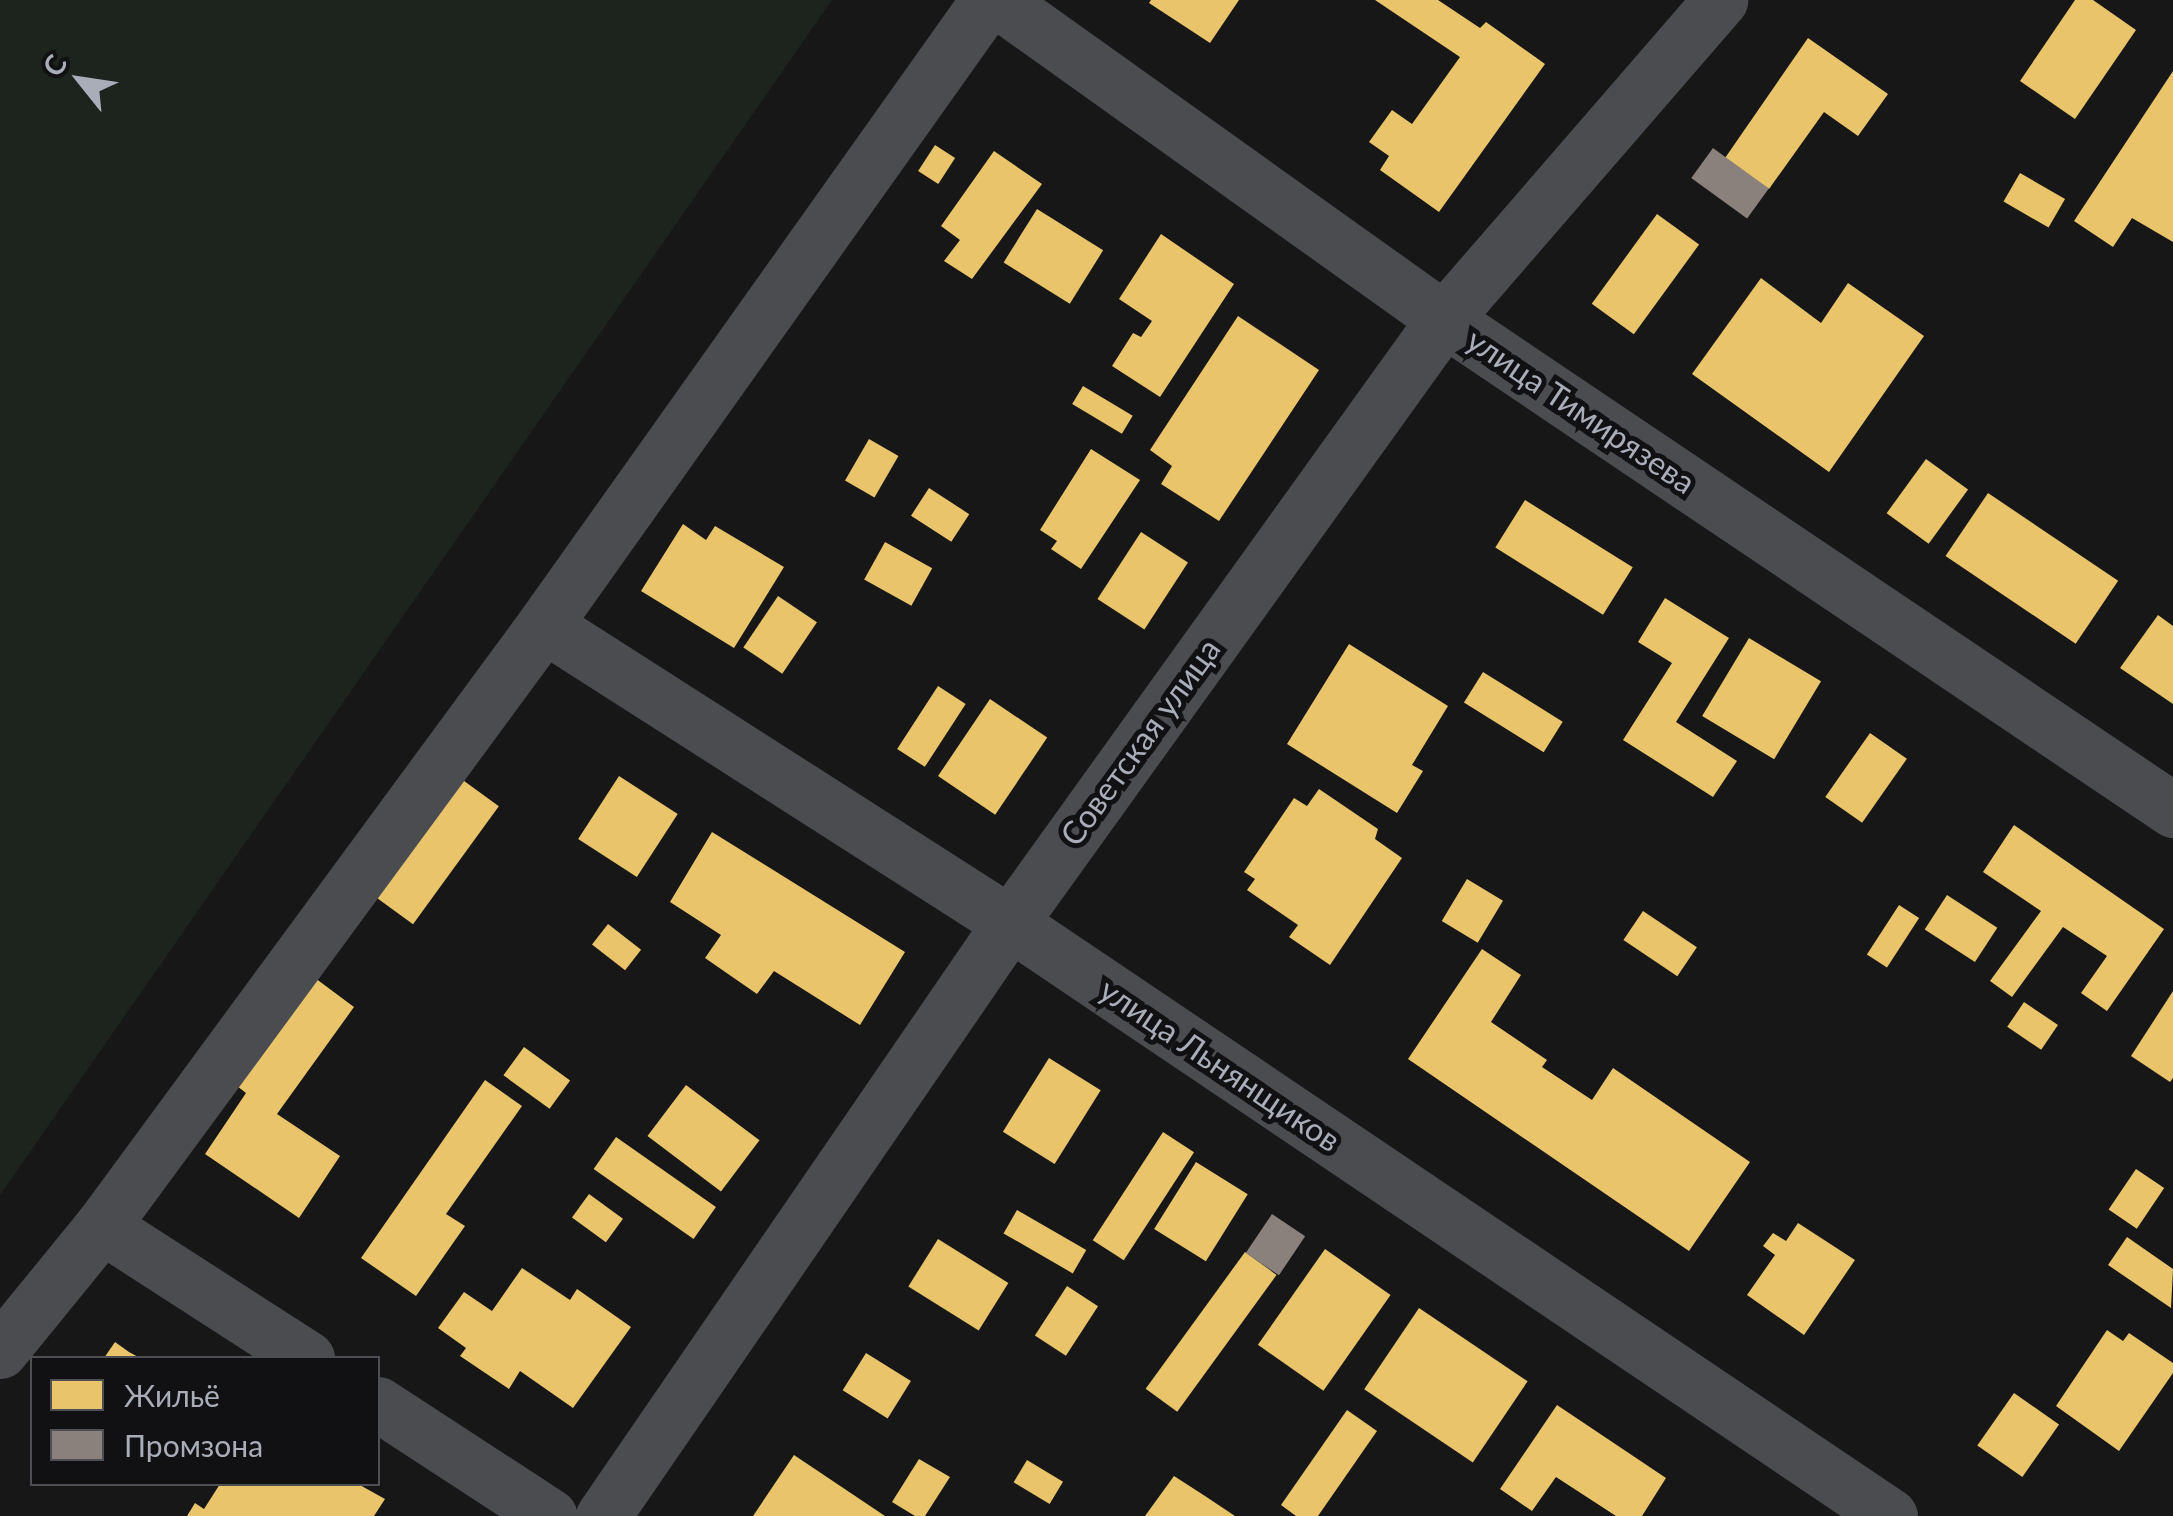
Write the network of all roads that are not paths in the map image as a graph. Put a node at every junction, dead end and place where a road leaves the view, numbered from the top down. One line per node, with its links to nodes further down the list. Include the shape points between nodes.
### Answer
1 (988, 0): 5 (street)
2 (997, 0): 4 (street, улица Тимирязева)
3 (1720, 0): 4 (street, Советская улица)
4 (1444, 319): 6 (street, улица Тимирязева); 7 (street, Советская улица)
5 (544, 625): 7 (street, улица Льнянщиков); 8 (street)
6 (2173, 810)
7 (1010, 923): 13 (street, Советская улица); 14 (street, улица Льнянщиков)
8 (102, 1226): 9 (street); 10 (street)
9 (0, 1351)
10 (304, 1356)
11 (380, 1405): 12 (street)
12 (550, 1516)
13 (603, 1516)
14 (1890, 1516)

